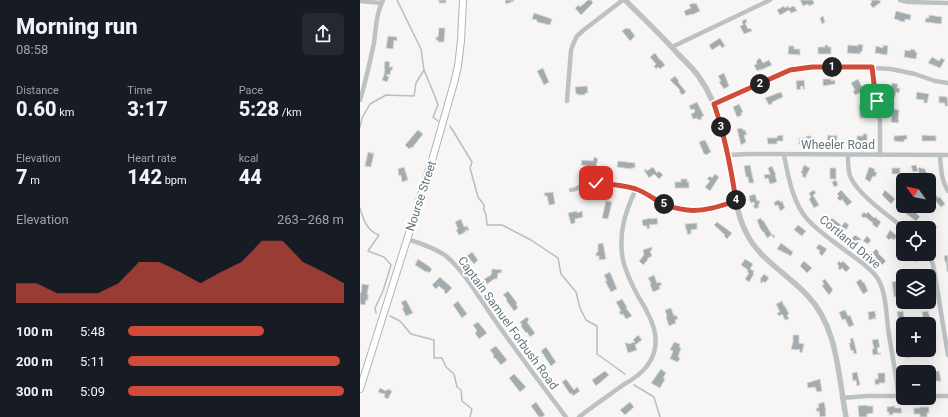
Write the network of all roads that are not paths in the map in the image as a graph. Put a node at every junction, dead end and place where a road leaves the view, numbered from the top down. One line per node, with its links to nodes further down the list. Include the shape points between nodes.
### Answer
1 (463, 0): 25 (main road, Nourse Street, via 461,41 455,79)
2 (624, 0): 8 (street); 12 (street, via 577,36 571,50)
3 (770, 0): 8 (street)
4 (900, 0): 7 (street)
5 (360, 1): 6 (street)
6 (382, 1): 11 (street)
7 (948, 3)
8 (672, 47): 13 (street, via 698,76)
9 (872, 67): 10 (street, via 905,71); 13 (street, via 812,67 790,70); 17 (street, via 880,122)
10 (948, 83)
11 (361, 97)
12 (567, 101)
13 (714, 104): 15 (street)
14 (848, 154): 16 (street, Wheeler Road); 17 (street, Wheeler Road); 24 (street, via 848,170 854,184)
15 (728, 155): 16 (street, Wheeler Road); 23 (street)
16 (784, 155): 28 (street, Cortland Drive, via 795,197 808,220 877,277 884,299)
17 (880, 155): 18 (street, Wheeler Road)
18 (940, 155): 19 (street, Wheeler Road); 22 (street, via 943,182)
19 (948, 155)
20 (636, 189): 21 (street, via 588,183); 23 (street, via 665,204 687,210 702,210); 35 (street, via 627,208 622,251 632,283 652,322 655,349 649,363 640,373)
21 (571, 190)
22 (948, 192)
23 (736, 201): 33 (street, via 745,232 754,245 807,295 823,316 836,355)
24 (896, 222)
25 (407, 239): 29 (main road, Nourse Street); 34 (street, Captain Samuel Forbush Road, via 439,252 457,267)
26 (932, 261): 27 (street)
27 (948, 355)
28 (896, 373)
29 (360, 389)
30 (896, 396): 33 (street)
31 (936, 396): 32 (street)
32 (948, 396)
33 (842, 398): 36 (street)
34 (566, 417)
35 (579, 417)
36 (846, 417)

